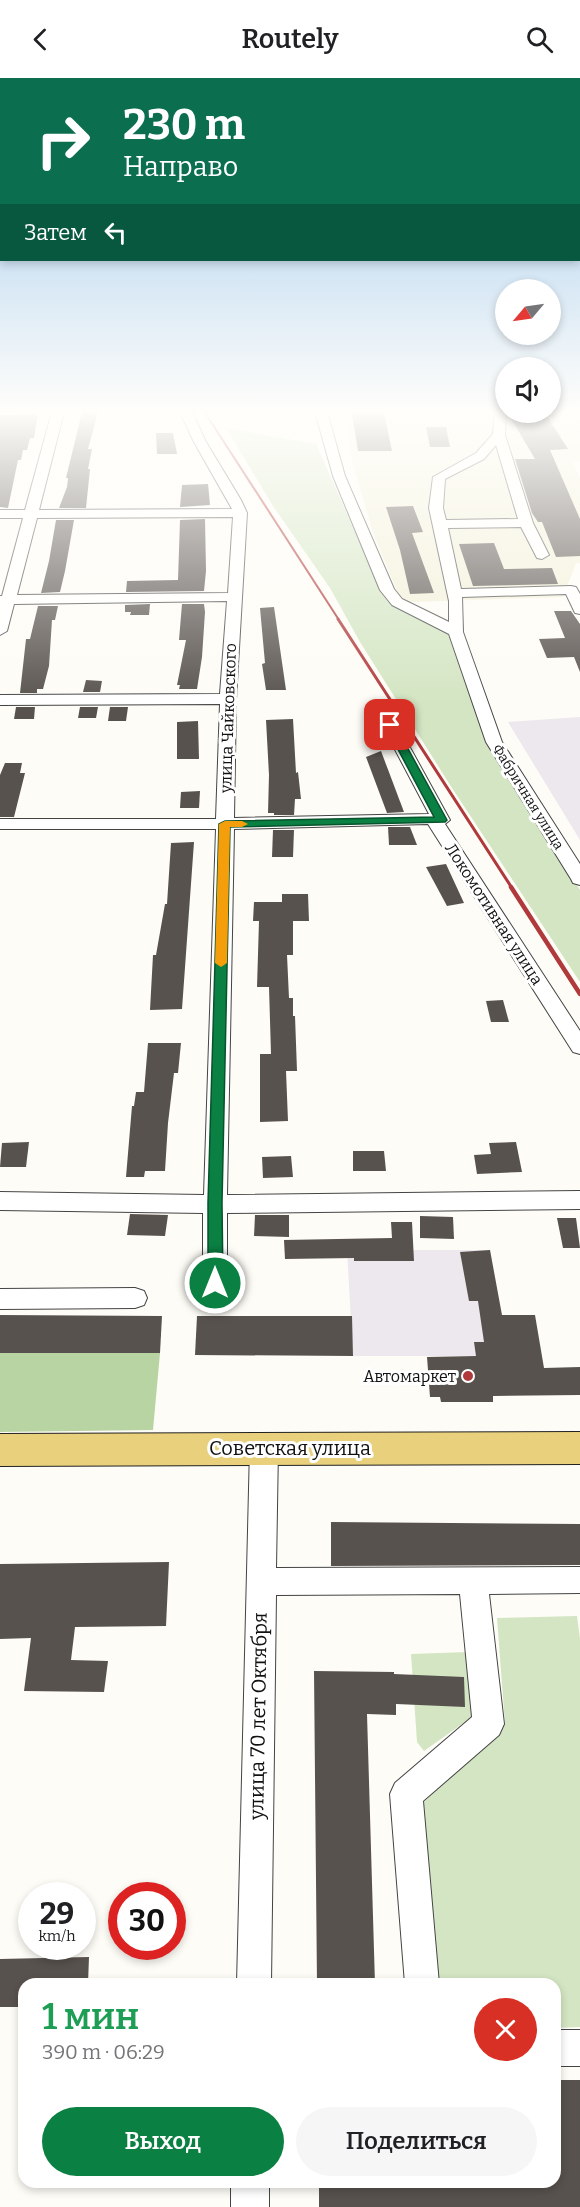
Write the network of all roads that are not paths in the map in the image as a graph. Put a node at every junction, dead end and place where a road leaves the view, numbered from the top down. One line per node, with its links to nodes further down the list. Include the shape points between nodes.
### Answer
1 (33, 507): 6 (street)
2 (238, 507): 7 (street)
3 (352, 507): 17 (street, via 387,590 397,602)
4 (436, 507): 10 (street, Фабричная улица)
5 (521, 507): 9 (street)
6 (32, 513): 7 (street); 8 (street); 14 (street)
7 (240, 513): 13 (street, улица Чайковского)
8 (0, 514)
9 (526, 523): 10 (street); 11 (street)
10 (440, 524): 12 (street, Фабричная улица)
11 (542, 555)
12 (455, 593): 15 (street, via 571,590); 17 (street, Фабричная улица)
13 (234, 597): 14 (street); 18 (street, улица Чайковского)
14 (4, 600): 16 (street)
15 (580, 610)
16 (0, 631)
17 (456, 632): 25 (street, Фабричная улица, via 494,742)
18 (228, 699): 19 (street); 23 (street, улица Чайковского)
19 (0, 700)
20 (390, 725): 21 (street, via 441,820)
21 (432, 819): 23 (street); 27 (street, Локомотивная улица)
22 (0, 824): 23 (street)
23 (225, 824): 30 (street, улица Чайковского)
24 (580, 847): 25 (street)
25 (560, 848): 26 (street, Фабричная улица)
26 (580, 879)
27 (580, 1047)
28 (580, 1200): 30 (street)
29 (0, 1201): 30 (street)
30 (215, 1203): 31 (street, улица Чайковского)
31 (215, 1283)
32 (135, 1298): 33 (street)
33 (0, 1299)
34 (264, 1448): 35 (main road, Советская улица); 36 (main road, Советская улица); 39 (street, улица 70 лет Октября)
35 (580, 1448)
36 (0, 1450)
37 (472, 1581): 38 (street); 39 (street); 41 (street, via 488,1724 406,1794)
38 (580, 1581)
39 (261, 1582): 40 (street, улица 70 лет Октября)
40 (254, 1978)
41 (421, 1978)
42 (561, 2048): 43 (street)
43 (580, 2049)
44 (250, 2188): 45 (street)
45 (249, 2207)

